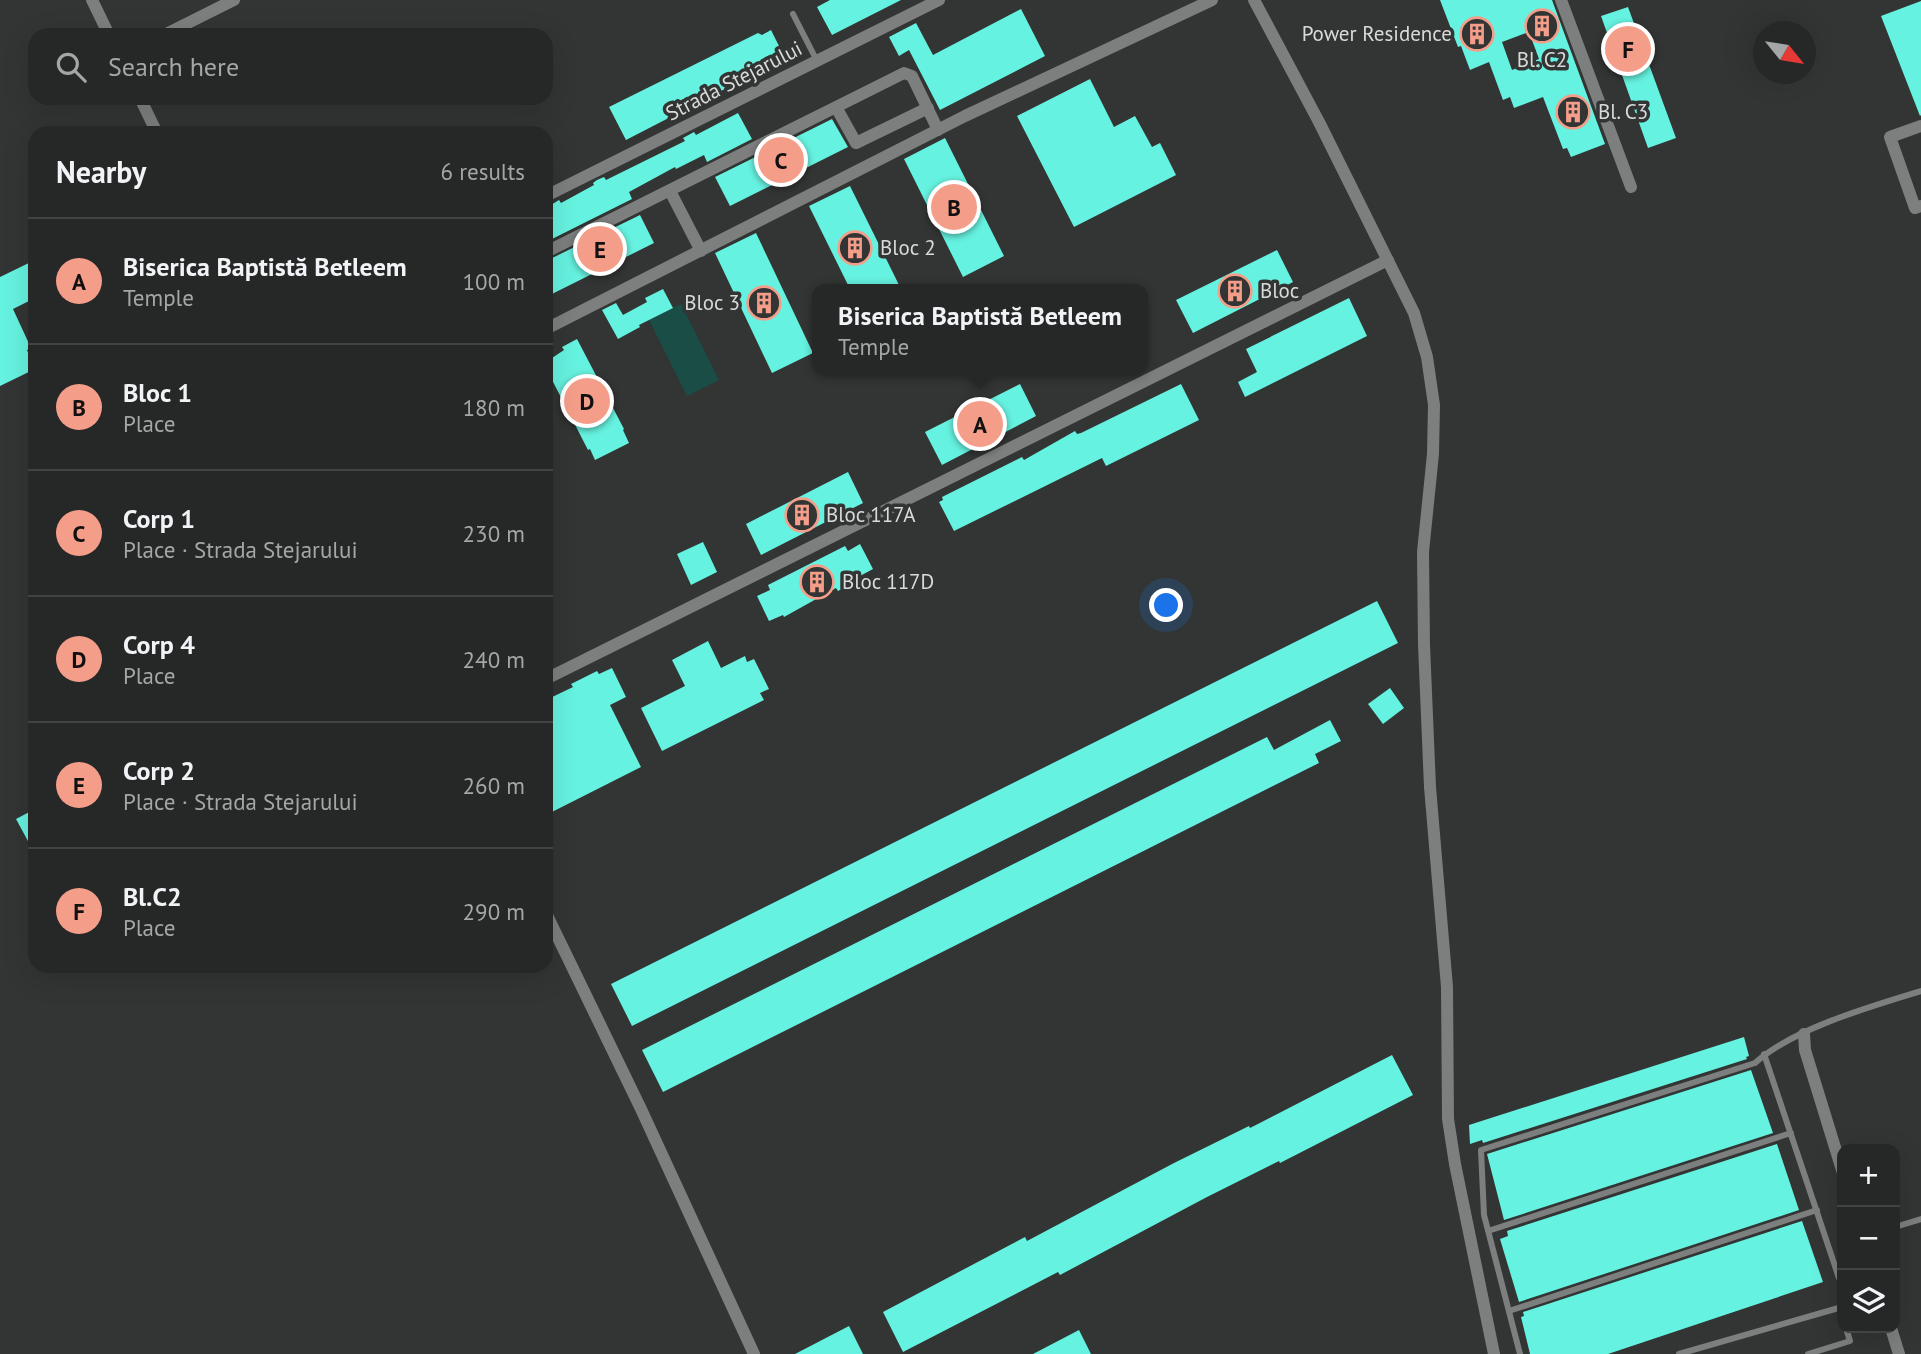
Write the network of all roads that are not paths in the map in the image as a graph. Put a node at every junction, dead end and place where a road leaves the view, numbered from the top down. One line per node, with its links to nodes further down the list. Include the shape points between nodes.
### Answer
1 (92, 0): 8 (street)
2 (234, 0): 9 (street)
3 (939, 0): 10 (street, Strada Stejarului)
4 (1212, 0): 16 (street)
5 (1254, 0): 23 (street)
6 (1561, 0): 17 (street)
7 (793, 14): 10 (lane)
8 (106, 28)
9 (178, 28)
10 (817, 61): 19 (street, Strada Stejarului)
11 (143, 105): 15 (street)
12 (836, 107): 13 (street, via 904,73 912,76); 13 (street, via 856,143); 18 (street)
13 (928, 108): 16 (street)
14 (1921, 125): 20 (street, via 1890,137 1915,208)
15 (154, 126)
16 (938, 130): 22 (street)
17 (1631, 187)
18 (670, 191): 21 (street); 22 (street)
19 (553, 193)
20 (1921, 206)
21 (553, 249)
22 (701, 251): 24 (street)
23 (1388, 260): 25 (street); 42 (street, via 1414,313 1434,405 1423,596 1430,787 1447,987 1448,1119)
24 (553, 325)
25 (553, 676)
26 (553, 928): 41 (street)
27 (1921, 991): 28 (lane, via 1840,1017)
28 (1804, 1034): 29 (lane); 31 (street)
29 (1764, 1054): 30 (lane); 35 (lane, via 1755,1063 1481,1150)
30 (1791, 1133): 32 (lane); 35 (lane)
31 (1837, 1154)
32 (1816, 1210): 36 (lane); 38 (lane)
33 (1921, 1219): 34 (lane)
34 (1900, 1225)
35 (1488, 1231): 38 (lane)
36 (1837, 1272)
37 (1837, 1309): 44 (lane)
38 (1509, 1311): 43 (lane)
39 (1848, 1333): 45 (lane, via 1850,1341)
40 (1893, 1333): 46 (street)
41 (754, 1354)
42 (1494, 1354)
43 (1520, 1354)
44 (1679, 1354)
45 (1808, 1354)
46 (1899, 1354)

